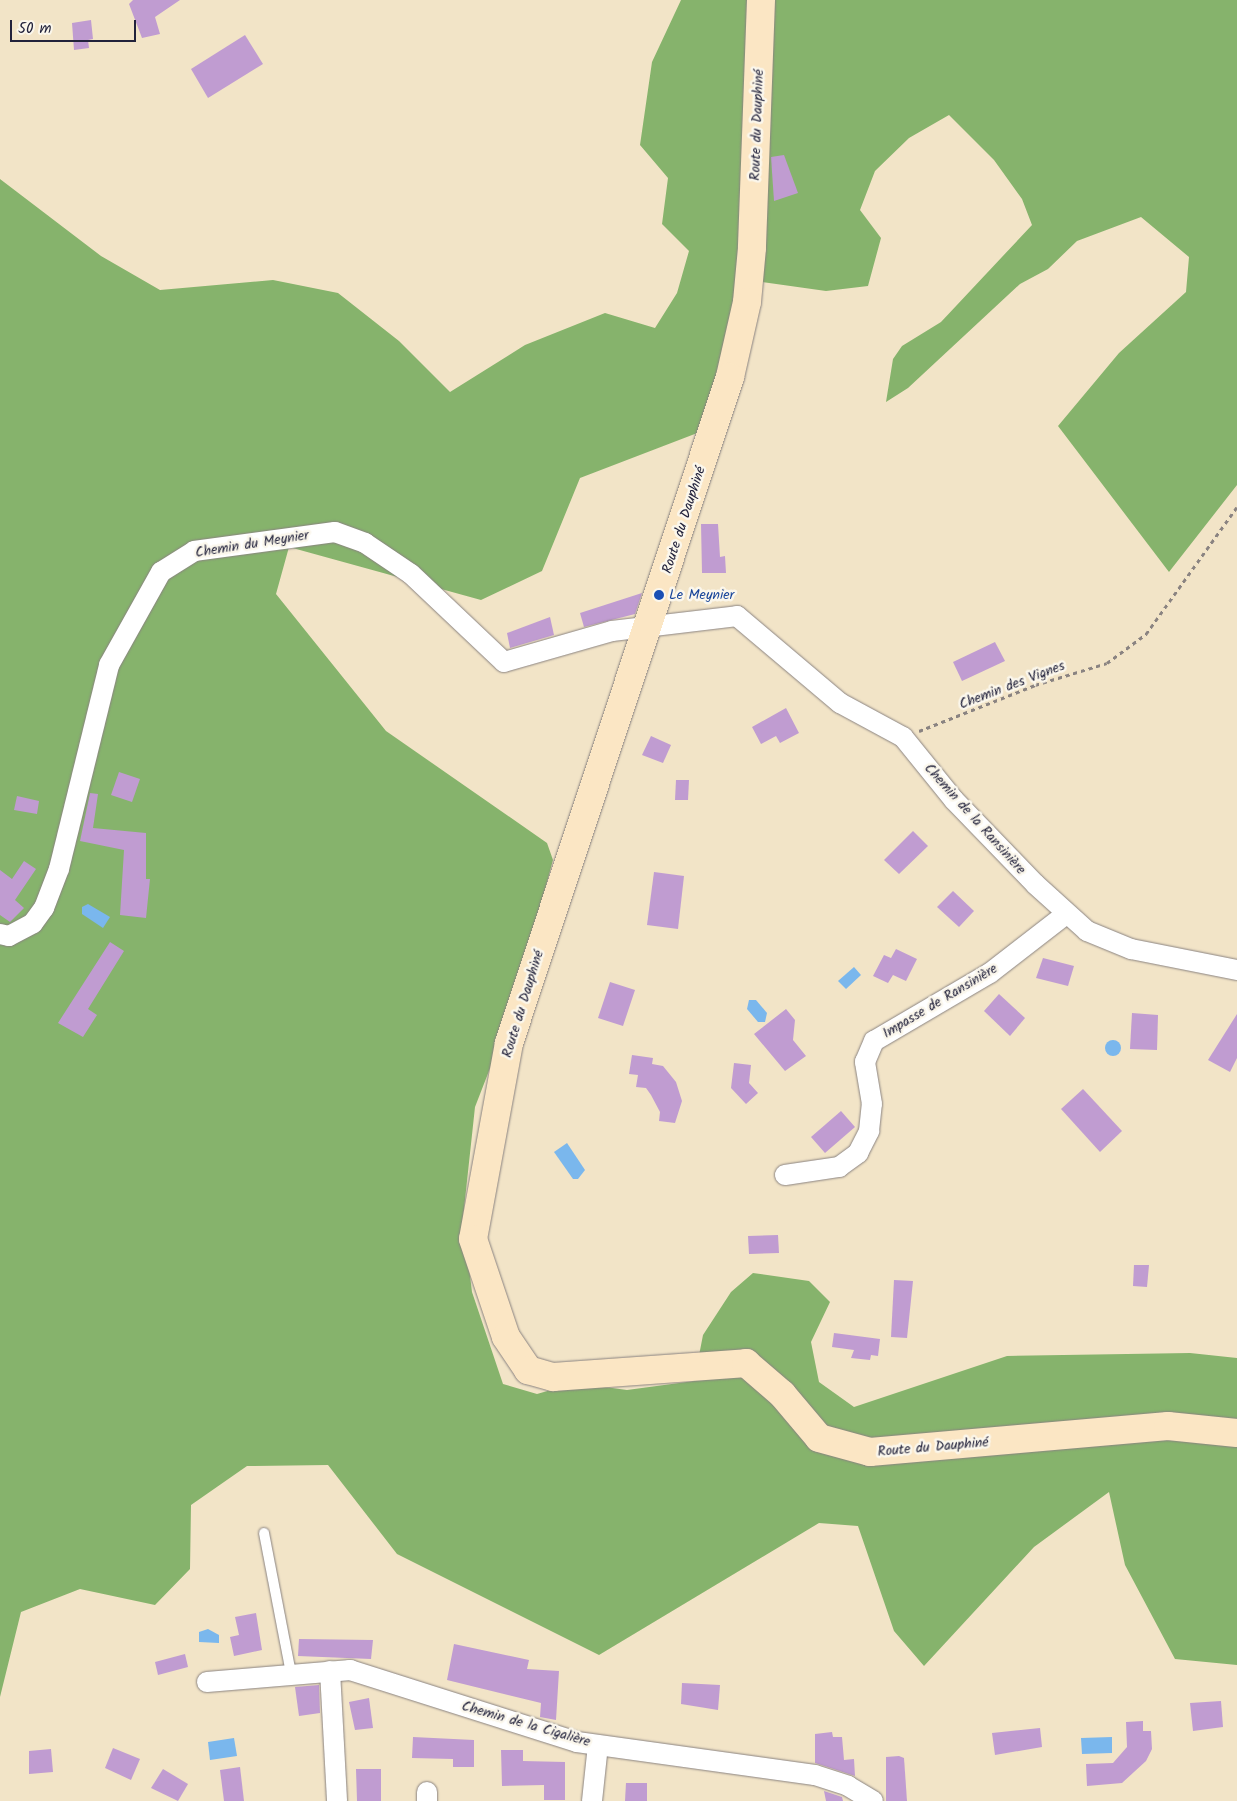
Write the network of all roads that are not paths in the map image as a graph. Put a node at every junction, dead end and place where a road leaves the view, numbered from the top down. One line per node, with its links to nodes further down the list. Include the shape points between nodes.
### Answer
1 (761, 0): 2 (street, Route du Dauphiné, via 747,302 730,377)
2 (650, 624): 3 (street, Chemin de la Ransinière, via 693,625 737,616 840,703 903,737 954,800); 4 (street, Chemin du Meynier, via 504,662 411,574 365,543 335,532 194,551 161,572 109,665 59,869 44,908 33,923 9,936); 7 (street, Route du Dauphiné, via 509,1043 473,1239 506,1338 528,1370 553,1377 746,1363 782,1394 818,1438 870,1452 1168,1426)
3 (1066, 914): 5 (street, Chemin de la Ransinière, via 1087,931 1131,949); 6 (street, Impasse de Ransinière, via 990,972 874,1041 865,1062 872,1104 869,1131 858,1153 839,1167)
4 (0, 934)
5 (1237, 970)
6 (785, 1175)
7 (1237, 1434)
8 (264, 1533): 10 (lane)
9 (330, 1671): 10 (street, Chemin de la Cigalière); 12 (street, Chemin de la Cigalière, via 350,1670); 13 (street)
10 (291, 1672): 11 (street, Chemin de la Cigalière)
11 (208, 1682)
12 (598, 1745): 14 (street); 15 (street, Chemin de la Cigalière, via 815,1775 848,1786)
13 (337, 1801)
14 (592, 1801)
15 (873, 1801)

